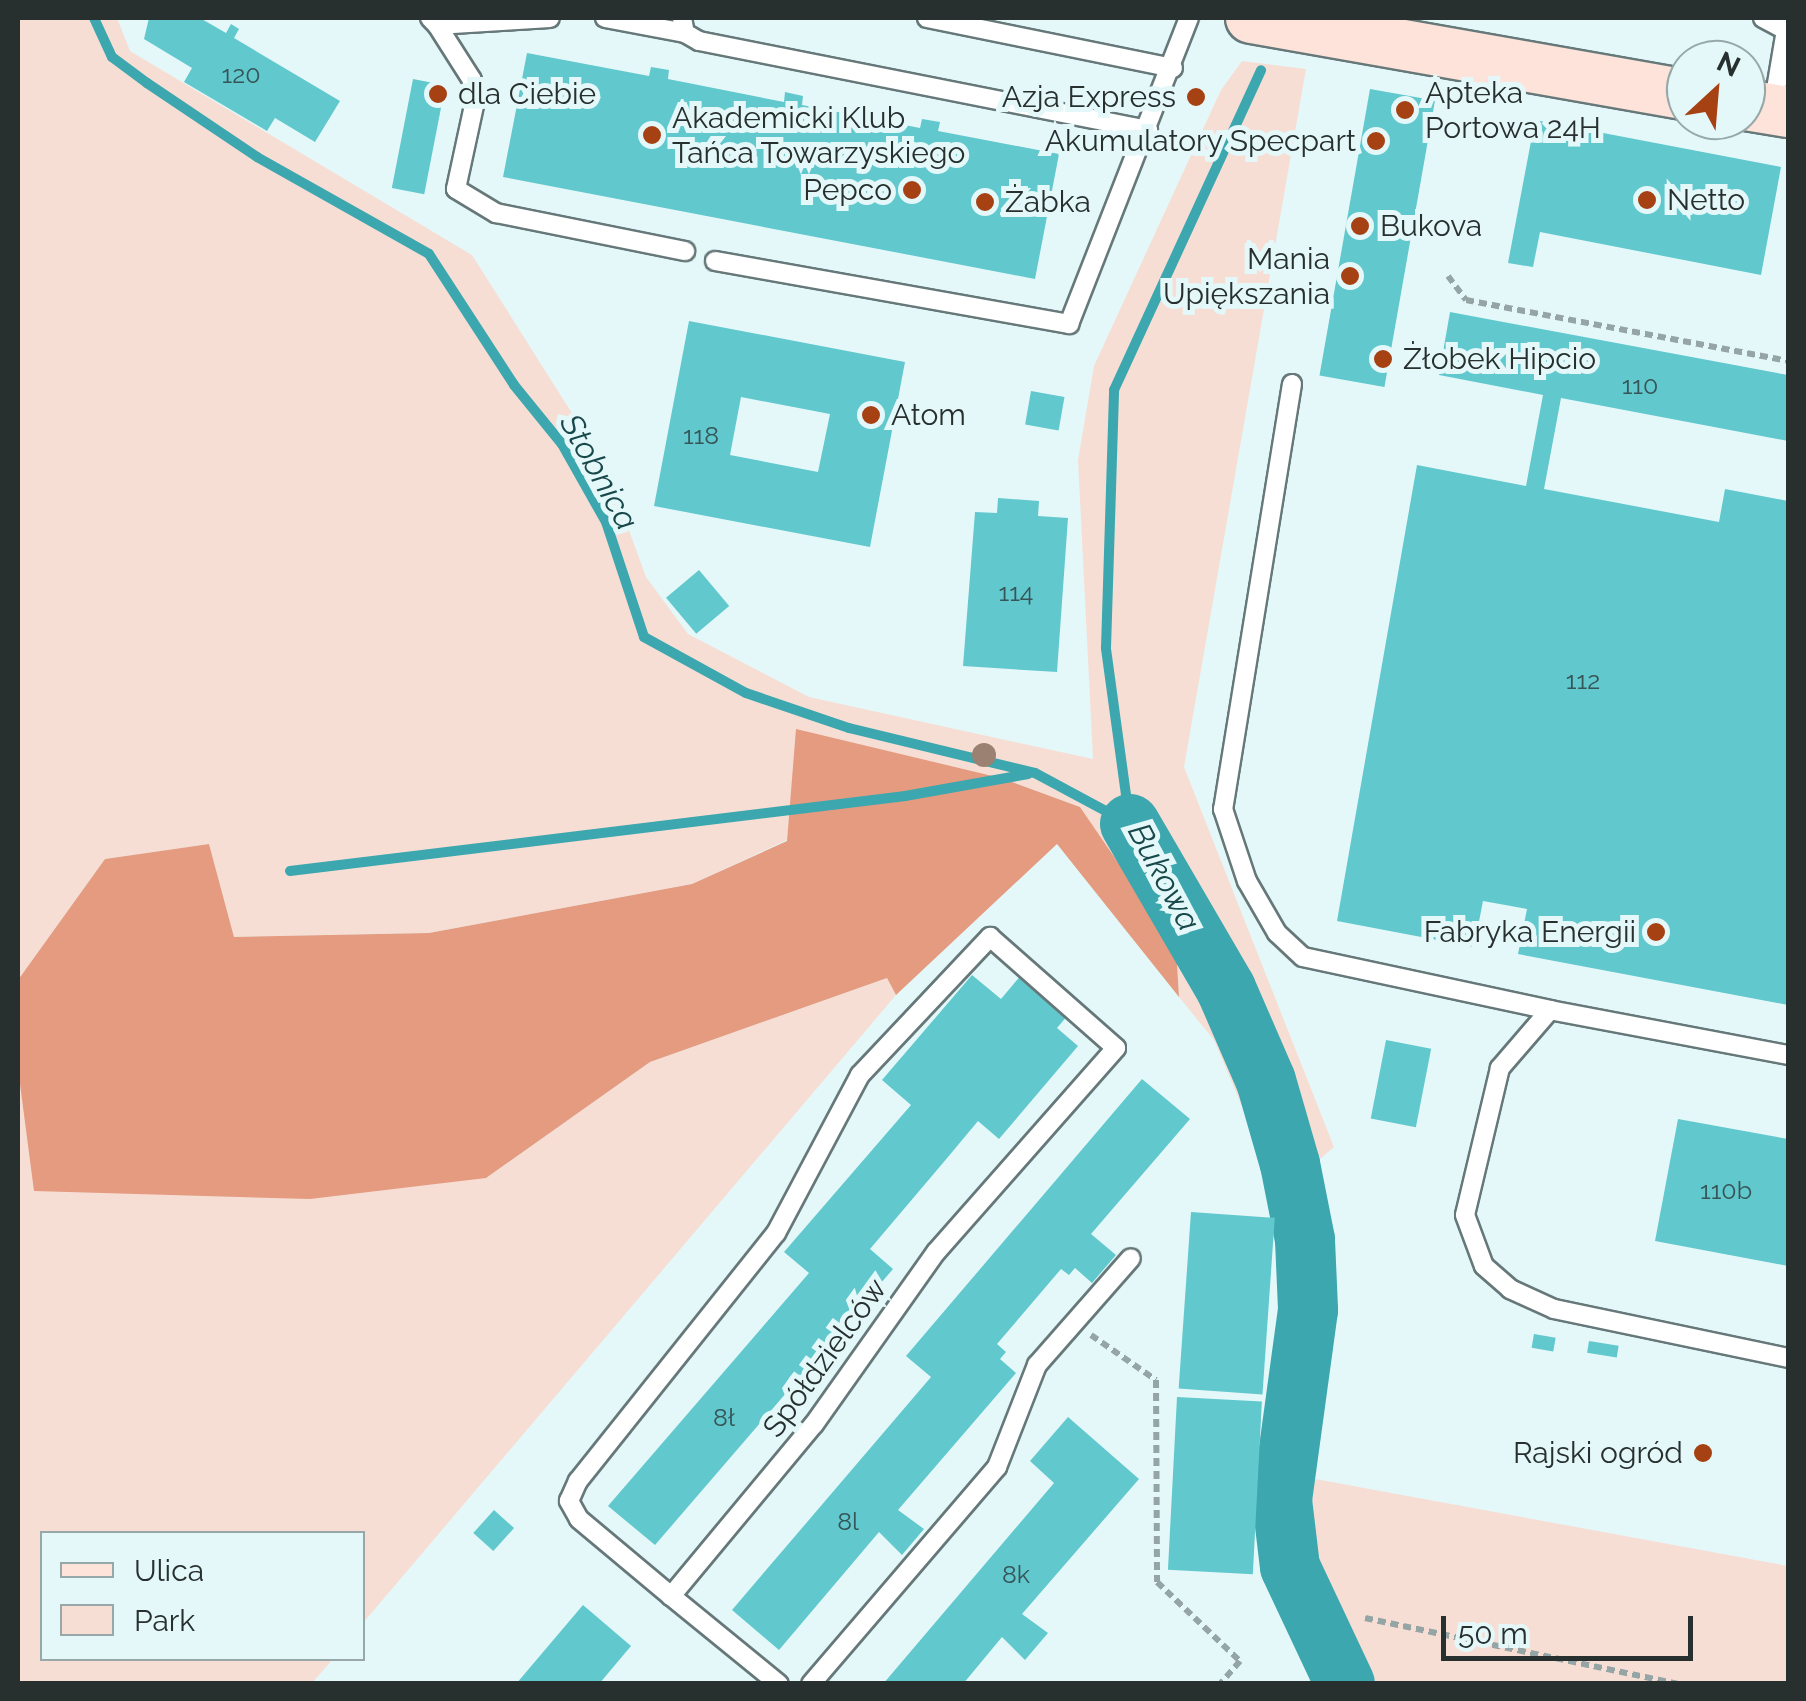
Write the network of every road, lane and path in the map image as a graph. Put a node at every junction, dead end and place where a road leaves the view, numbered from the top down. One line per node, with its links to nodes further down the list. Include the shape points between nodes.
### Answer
1 (550, 18): 7 (lane)
2 (605, 18): 8 (lane)
3 (927, 18): 10 (lane)
4 (1189, 18): 10 (lane)
5 (1251, 18): 11 (street)
6 (1763, 18): 9 (lane)
7 (433, 21): 14 (lane, via 472,80 475,102 456,188 496,213)
8 (684, 25): 13 (lane, via 699,41)
9 (1787, 30): 12 (lane)
10 (1173, 68): 13 (lane)
11 (1666, 91)
12 (1769, 109)
13 (1148, 130): 15 (lane, via 1069,324)
14 (685, 252)
15 (716, 261)
16 (1448, 276): 17 (path, via 1466,300)
17 (1788, 361)
18 (1292, 384): 19 (lane, via 1222,810 1248,880 1277,933 1302,957)
19 (1550, 1010): 20 (lane); 23 (lane, via 1500,1068 1485,1108 1465,1215 1484,1266 1510,1289 1554,1309)
20 (1788, 1054)
21 (1131, 1258): 22 (lane)
22 (1074, 1322): 27 (lane, via 1037,1365 997,1468); 28 (path, via 1156,1380 1157,1582 1240,1661)
23 (1788, 1358)
24 (671, 1596): 24 (lane, Spółdzielców, via 814,1424 936,1252 1116,1048 990,937 860,1075 776,1233 578,1480 569,1501 579,1519); 26 (lane)
25 (1365, 1618): 29 (path)
26 (779, 1684)
27 (811, 1684)
28 (1220, 1684)
29 (1677, 1684)

